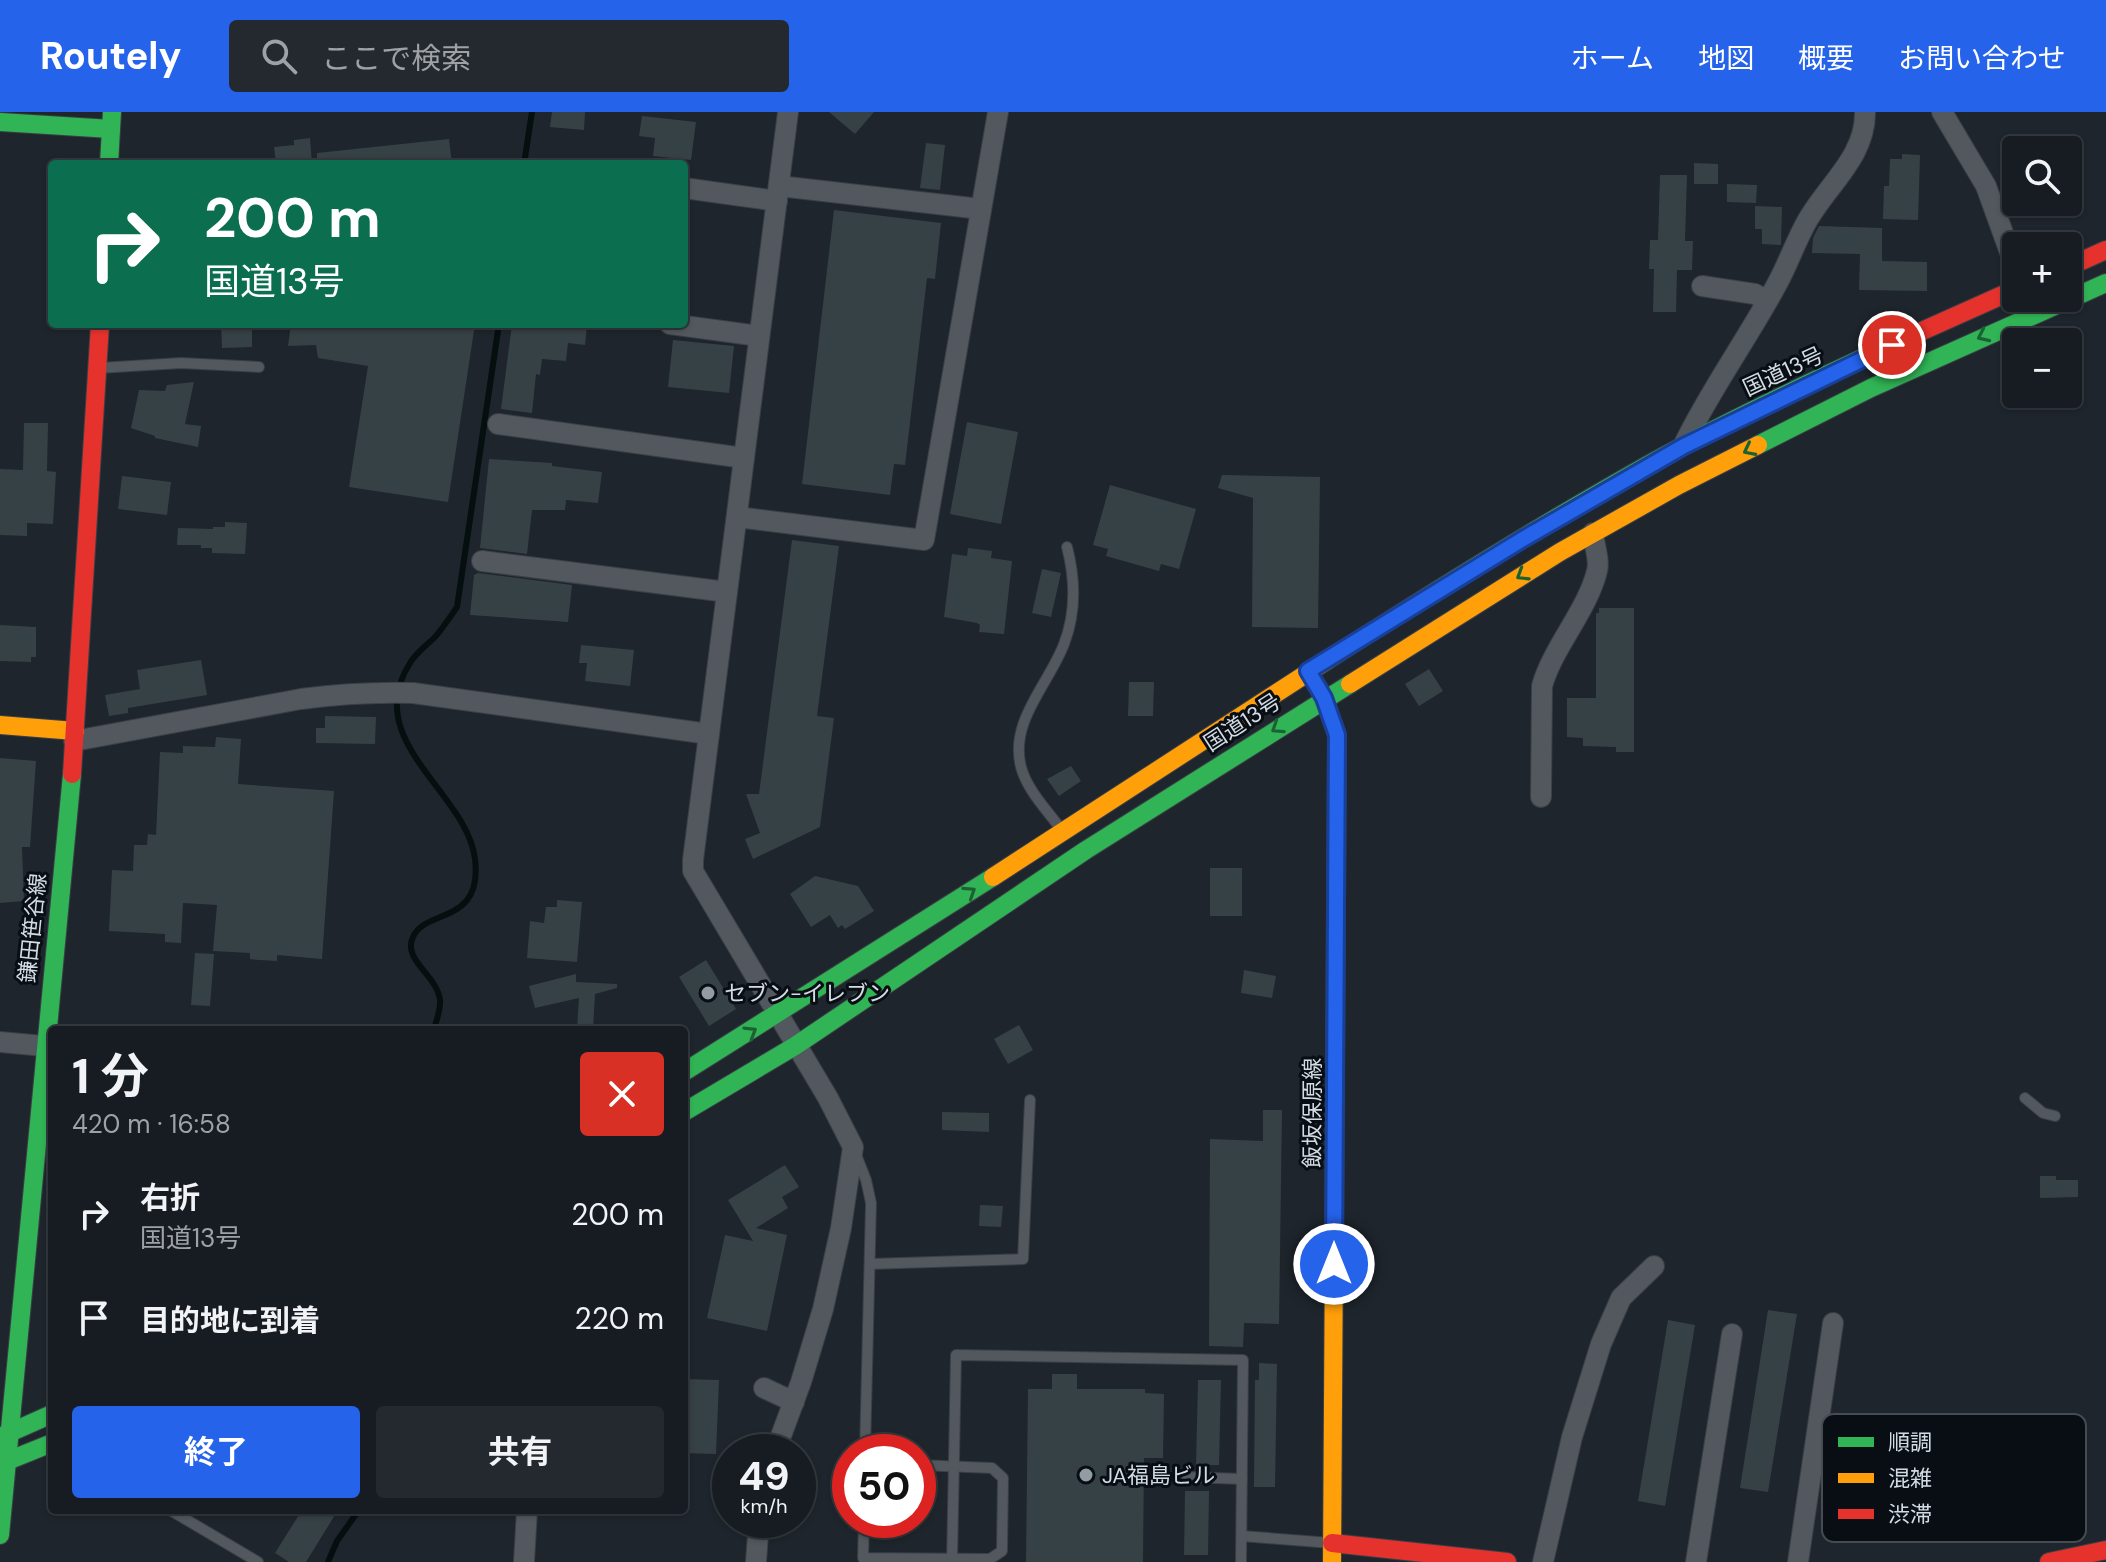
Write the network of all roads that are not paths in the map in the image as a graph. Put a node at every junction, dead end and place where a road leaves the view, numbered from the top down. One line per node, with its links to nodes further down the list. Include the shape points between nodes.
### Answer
1 (788, 112): 9 (street)
2 (998, 112): 10 (street)
3 (1865, 112): 17 (street, via 1860,142 1807,221)
4 (1942, 112): 11 (street, via 1986,186)
5 (112, 121): 6 (main road); 7 (main road)
6 (0, 122)
7 (109, 160)
8 (688, 188): 9 (street)
9 (778, 193): 10 (street); 20 (street)
10 (981, 209): 26 (street, via 924,540)
11 (2003, 232)
12 (2106, 250): 13 (main road)
13 (2082, 261)
14 (2106, 283): 27 (main road, 国道13号, one-way to 27, via 1871,388)
15 (1702, 286): 17 (street, via 1755,294)
16 (2002, 295): 24 (main road, 国道13号)
17 (1767, 301): 24 (street, via 1704,403)
18 (688, 326): 20 (street)
19 (100, 328): 22 (main road, 鎌田笹谷線)
20 (759, 336): 25 (street)
21 (259, 367): 22 (lane, via 181,363)
22 (97, 368): 35 (main road, 鎌田笹谷線)
23 (498, 424): 25 (street)
24 (1684, 446): 31 (main road, 国道13号)
25 (744, 458): 26 (street)
26 (737, 517): 30 (street)
27 (1593, 533): 32 (main road, 国道13号, one-way to 32); 36 (street, via 1598,569 1542,686)
28 (1067, 547): 37 (lane, via 1073,570 1072,615 1064,644 1018,738 1029,786)
29 (482, 561): 30 (street)
30 (727, 592): 34 (street)
31 (1308, 671): 32 (main road, 飯坂保原線); 37 (main road, 国道13号)
32 (1324, 698): 41 (main road, 国道13号, one-way to 41); 72 (main road, 飯坂保原線, via 1337,735)
33 (0, 725): 35 (main road)
34 (709, 734): 35 (street, via 386,692 336,694); 38 (street, via 693,871)
35 (75, 736): 40 (main road, 鎌田笹谷線)
36 (1541, 797)
37 (1062, 831): 38 (main road, 国道13号, one-way to 37)
38 (779, 1015): 41 (street); 42 (main road, 国道13号, one-way to 38)
39 (0, 1042): 40 (street)
40 (44, 1046): 54 (main road, 鎌田笹谷線)
41 (795, 1046): 45 (main road, 国道13号); 47 (street)
42 (688, 1070)
43 (2025, 1098): 46 (lane)
44 (1030, 1100): 48 (lane, via 1023,1259)
45 (688, 1110)
46 (2055, 1116)
47 (853, 1147): 48 (lane, via 871,1203); 53 (street, via 823,1309)
48 (870, 1264): 57 (lane)
49 (1654, 1266): 79 (street, via 1621,1298 1601,1344 1572,1437)
50 (1833, 1323): 81 (street)
51 (1732, 1334): 80 (street)
52 (764, 1388): 53 (street)
53 (794, 1402): 56 (street)
54 (6, 1405): 58 (main road, 鎌田笹谷線)
55 (48, 1416): 58 (main road)
56 (782, 1434)
57 (865, 1434)
58 (5, 1435): 60 (main road, 鎌田笹谷線)
59 (48, 1445): 60 (main road)
60 (3, 1463): 67 (main road, 鎌田笹谷線)
61 (936, 1466): 62 (lane)
62 (954, 1467): 64 (lane, via 956,1355 1243,1360); 73 (lane); 73 (lane, via 992,1468 1003,1478 1002,1551 990,1559)
63 (1187, 1477): 64 (lane)
64 (1242, 1479): 68 (lane)
65 (177, 1514): 74 (lane)
66 (527, 1514): 75 (street)
67 (0, 1535)
68 (1242, 1536): 72 (lane); 77 (lane)
69 (758, 1538): 76 (street)
70 (864, 1538): 73 (lane, via 863,1558)
71 (2106, 1550): 82 (main road)
72 (1332, 1553): 78 (main road)
73 (952, 1560)
74 (258, 1562)
75 (524, 1562)
76 (756, 1562)
77 (1241, 1562)
78 (1507, 1562)
79 (1543, 1562)
80 (1696, 1562)
81 (1798, 1562)
82 (2049, 1562)

